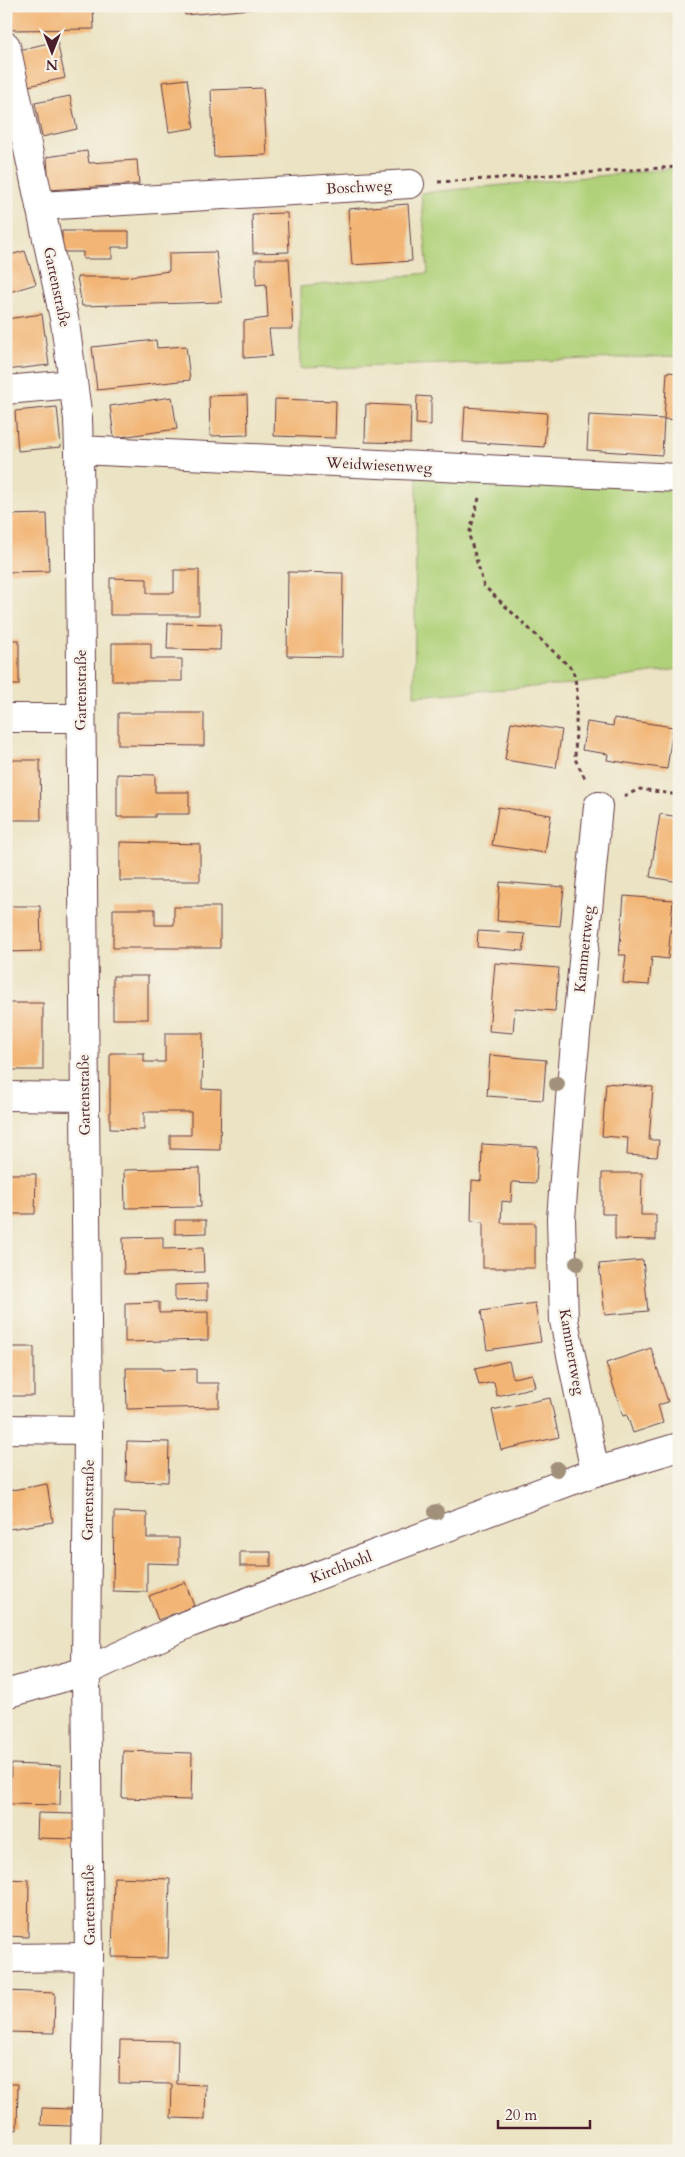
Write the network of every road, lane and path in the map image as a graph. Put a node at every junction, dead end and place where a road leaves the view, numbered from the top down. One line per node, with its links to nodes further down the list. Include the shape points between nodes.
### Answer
1 (6, 46): 4 (street, Gartenstraße)
2 (679, 167): 3 (path, Boschweg)
3 (410, 184): 4 (street, Boschweg)
4 (40, 206): 5 (street, Gartenstraße, via 65,323)
5 (73, 384): 6 (street); 7 (street, Gartenstraße)
6 (6, 390)
7 (79, 450): 8 (street, Weidwiesenweg); 11 (street, Gartenstraße)
8 (486, 470): 9 (street, Weidwiesenweg); 13 (path, via 469,535 484,586 573,670 577,689 575,759)
9 (679, 478)
10 (6, 718): 11 (street)
11 (81, 718): 15 (street, Gartenstraße)
12 (679, 795): 13 (path, via 640,789)
13 (598, 806): 19 (street, Kammertweg, via 561,1219 564,1321)
14 (6, 1096): 15 (street)
15 (84, 1097): 17 (street, Gartenstraße)
16 (6, 1429): 17 (street)
17 (88, 1430): 20 (street, Gartenstraße)
18 (679, 1447): 19 (street, Kirchhohl)
19 (595, 1472): 20 (street, Kirchhohl, via 188,1624)
20 (86, 1671): 21 (street, Kirchhohl); 22 (street, Gartenstraße)
21 (6, 1694)
22 (89, 1957): 23 (street); 24 (street, Gartenstraße)
23 (6, 1958)
24 (85, 2151)

